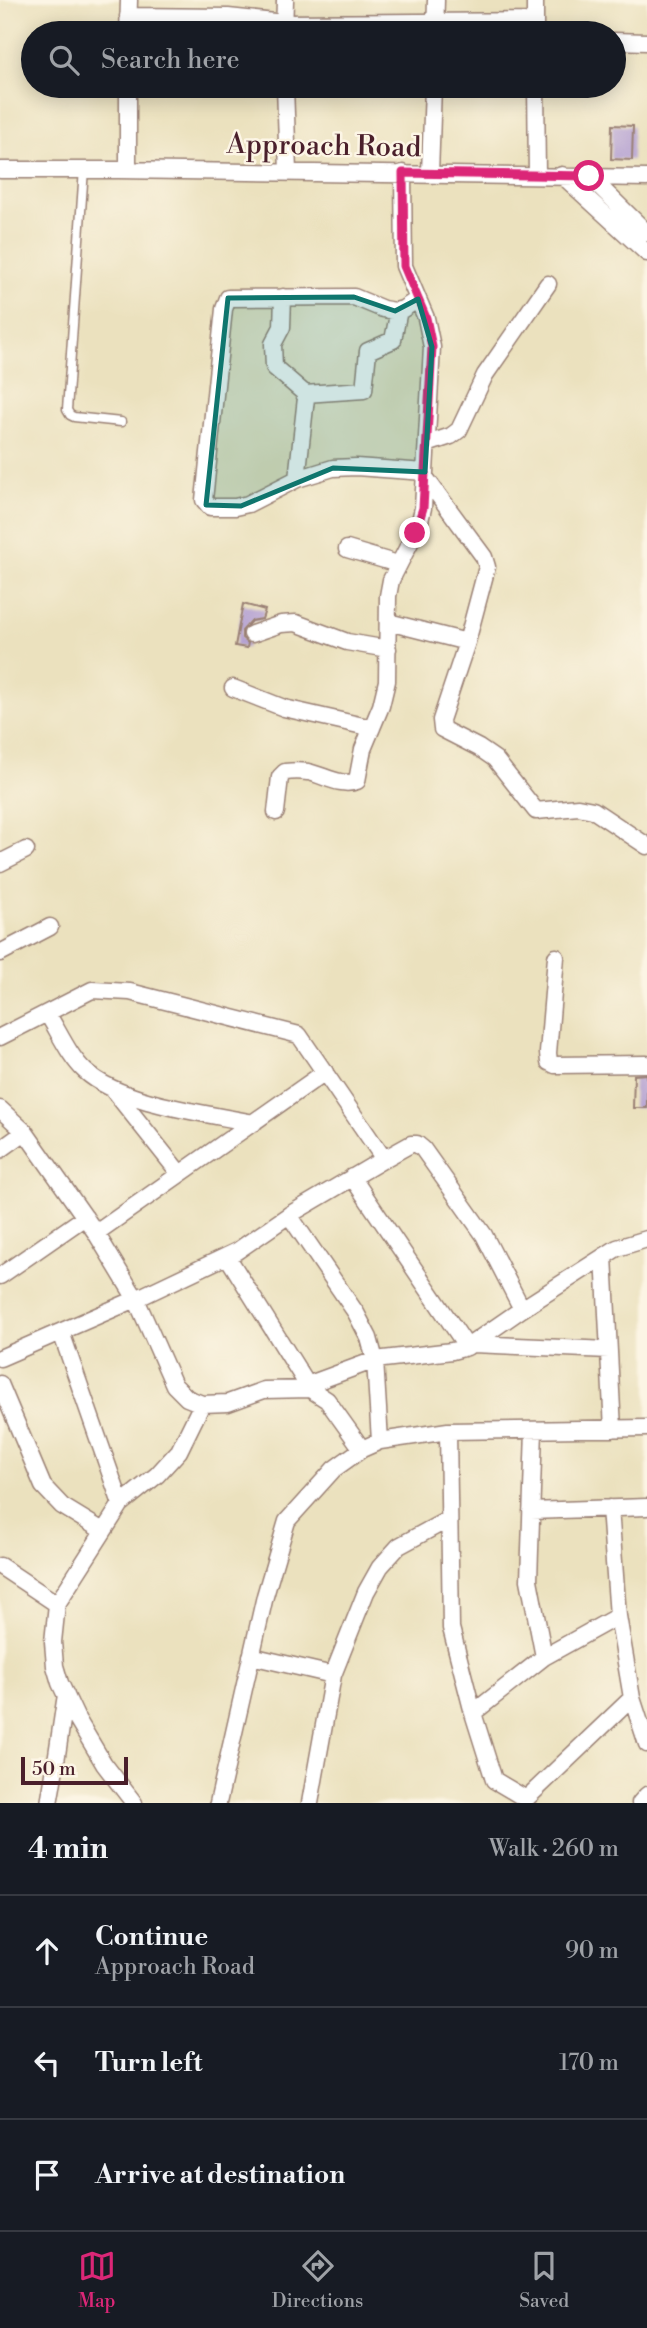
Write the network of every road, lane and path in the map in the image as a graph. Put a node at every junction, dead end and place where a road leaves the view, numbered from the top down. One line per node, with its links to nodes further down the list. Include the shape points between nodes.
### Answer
1 (228, 0): 6 (street)
2 (285, 0): 10 (street)
3 (436, 0): 11 (street)
4 (535, 0): 12 (street)
5 (129, 8): 7 (street)
6 (228, 18): 8 (street); 9 (street)
7 (181, 21)
8 (215, 21)
9 (245, 21)
10 (284, 21)
11 (435, 21)
12 (535, 21)
13 (626, 41): 14 (street)
14 (647, 42)
15 (128, 98): 21 (street)
16 (285, 98): 22 (street)
17 (433, 98): 24 (street)
18 (536, 98): 25 (street)
19 (84, 169): 20 (street, Approach Road); 21 (street, Approach Road); 36 (lane, via 67,410 74,417)
20 (0, 170)
21 (128, 170): 22 (street, Approach Road)
22 (288, 172): 23 (street, Approach Road)
23 (403, 173): 24 (street, Approach Road); 33 (street, via 403,258)
24 (430, 174): 25 (street, Approach Road)
25 (537, 175): 26 (street, Approach Road)
26 (562, 175): 27 (street, Approach Road); 30 (street)
27 (589, 176): 28 (street, Approach Road); 29 (street)
28 (647, 178)
29 (647, 233)
30 (647, 253)
31 (548, 284): 37 (street, via 485,375 459,430)
32 (283, 297): 34 (street, via 357,298); 35 (street, via 282,327 273,344 274,368); 39 (street, via 230,297 224,303 204,502 210,507 241,506)
33 (418, 299): 34 (street); 37 (street, via 432,347)
34 (399, 310): 35 (street, via 393,340 368,351 364,390)
35 (305, 394): 39 (street)
36 (121, 422)
37 (427, 444): 38 (street)
38 (425, 474): 39 (street, via 344,467); 41 (street, via 422,517); 44 (street, via 486,563)
39 (297, 479)
40 (347, 549): 41 (street)
41 (398, 564): 42 (street, via 389,587)
42 (388, 622): 44 (street); 45 (street)
43 (252, 634): 45 (street, via 296,623 347,642)
44 (467, 642): 49 (street, via 442,729 495,759 536,811 593,810)
45 (388, 649): 47 (street, via 384,693)
46 (233, 688): 47 (street, via 284,708)
47 (372, 728): 48 (street, via 356,782 285,772 280,777)
48 (276, 812)
49 (647, 846)
50 (26, 850): 51 (street)
51 (0, 863)
52 (50, 927): 53 (street)
53 (0, 953)
54 (556, 957): 57 (street, via 549,1062)
55 (47, 1013): 56 (street); 58 (street, via 92,990 130,992 299,1035); 59 (street, via 83,1069)
56 (0, 1037)
57 (647, 1064)
58 (325, 1072): 61 (street); 64 (street)
59 (113, 1089): 61 (street, via 132,1098); 65 (street)
60 (0, 1109): 62 (street)
61 (254, 1122): 65 (street)
62 (25, 1132): 63 (street); 68 (street)
63 (0, 1150)
64 (384, 1160): 66 (street); 75 (street, via 411,1144 423,1149 484,1235)
65 (180, 1174): 69 (street)
66 (352, 1177): 67 (street); 77 (street)
67 (289, 1215): 71 (street); 80 (street, via 356,1312)
68 (85, 1217): 69 (street); 73 (street)
69 (96, 1233): 74 (street)
70 (647, 1239): 72 (street)
71 (227, 1256): 74 (street); 82 (street)
72 (604, 1256): 75 (street); 78 (street)
73 (0, 1276)
74 (136, 1299): 76 (street); 83 (street, via 174,1385)
75 (522, 1308): 77 (street)
76 (61, 1332): 79 (street); 90 (street)
77 (470, 1346): 78 (street); 80 (street)
78 (609, 1350): 85 (street)
79 (0, 1358)
80 (375, 1360): 82 (street); 88 (street)
81 (0, 1384): 95 (street, via 43,1486 62,1506)
82 (309, 1387): 83 (street, via 264,1390 228,1403); 89 (street, via 327,1400)
83 (202, 1404): 90 (street, via 169,1462)
84 (647, 1428): 85 (street)
85 (613, 1429): 86 (street)
86 (534, 1430): 87 (street); 93 (street)
87 (448, 1431): 88 (street); 94 (street)
88 (380, 1441): 89 (street)
89 (362, 1449): 99 (street, via 334,1469 287,1521)
90 (121, 1504): 95 (street)
91 (647, 1507): 92 (street)
92 (610, 1508): 93 (street); 98 (street)
93 (531, 1511): 100 (street, via 529,1580)
94 (450, 1519): 101 (street, via 410,1538 389,1555 349,1631); 104 (street, via 451,1628)
95 (103, 1531): 97 (street)
96 (0, 1566): 97 (street)
97 (57, 1604): 102 (street, via 53,1654)
98 (618, 1616): 100 (street); 103 (street)
99 (251, 1657): 101 (street); 109 (street)
100 (544, 1657): 104 (street)
101 (333, 1675): 110 (street)
102 (66, 1695): 107 (street); 108 (street, via 104,1764)
103 (632, 1698): 104 (street, via 526,1798 494,1780); 105 (street)
104 (473, 1713)
105 (647, 1744)
106 (647, 1795): 111 (street)
107 (49, 1803)
108 (134, 1803)
109 (218, 1803)
110 (310, 1803)
111 (640, 1803)

